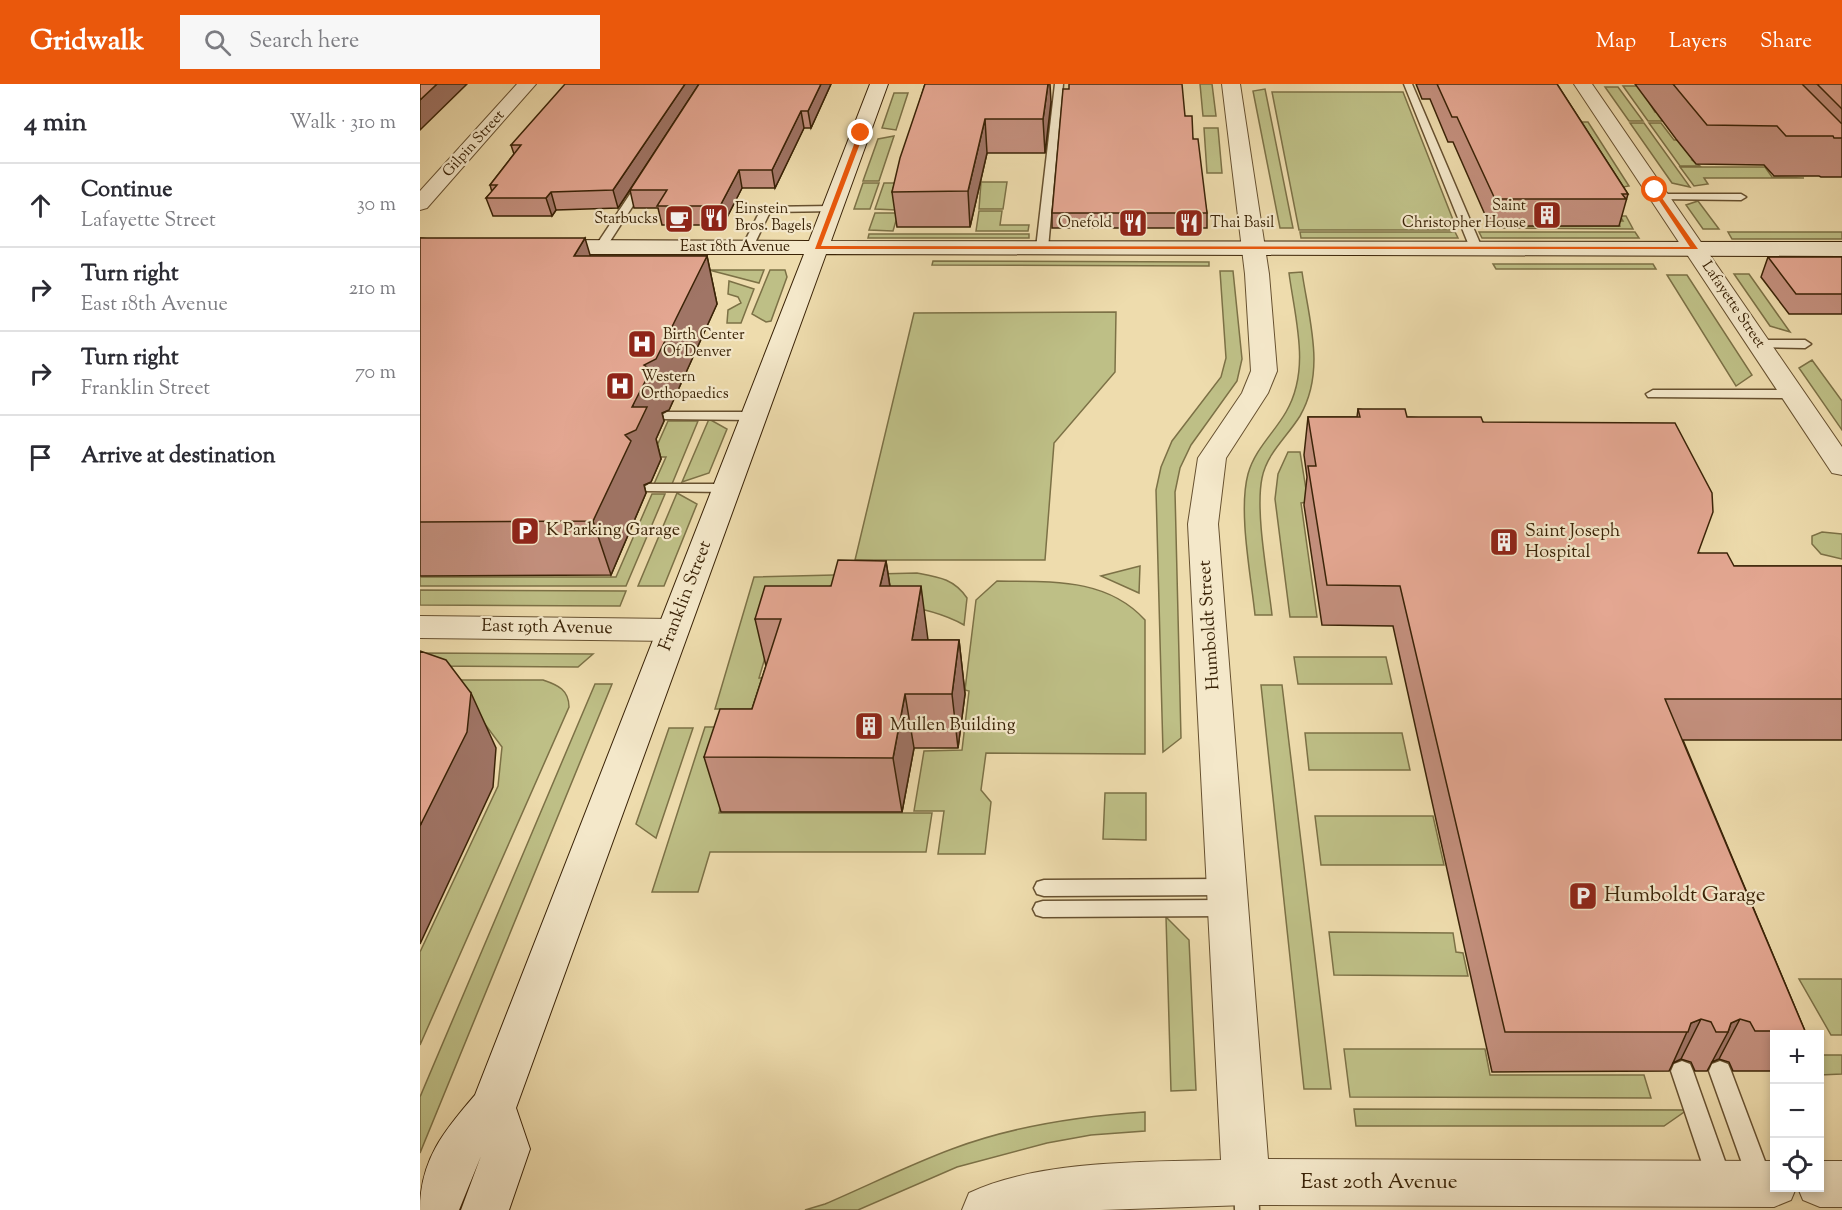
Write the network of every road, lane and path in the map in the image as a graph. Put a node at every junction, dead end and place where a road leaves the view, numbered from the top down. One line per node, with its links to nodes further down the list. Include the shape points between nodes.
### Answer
1 (527, 84): 10 (street, Gilpin Street)
2 (879, 84): 11 (street, Franklin Street)
3 (1059, 84): 16 (lane)
4 (1231, 84): 17 (street, Humboldt Street)
5 (1408, 84): 18 (lane)
6 (1583, 84): 8 (street, Lafayette Street)
7 (649, 172): 13 (lane)
8 (1657, 193): 9 (lane); 19 (street, Lafayette Street)
9 (1738, 193)
10 (420, 204)
11 (832, 209): 14 (lane, via 766,209); 15 (street, Franklin Street)
12 (519, 247): 13 (street, East 18th Avenue)
13 (601, 247): 14 (street, East 18th Avenue)
14 (748, 248): 15 (street, East 18th Avenue)
15 (817, 248): 16 (street, East 18th Avenue); 26 (street, Franklin Street)
16 (1042, 248): 17 (street, East 18th Avenue)
17 (1254, 248): 18 (street, East 18th Avenue); 33 (street, Humboldt Street, via 1263,371 1255,393 1212,458 1203,524)
18 (1476, 248): 19 (street, East 18th Avenue)
19 (1695, 249): 20 (street, East 18th Avenue); 21 (street, Lafayette Street)
20 (1842, 249)
21 (1759, 344): 22 (lane); 24 (street, Lafayette Street)
22 (1805, 344)
23 (1653, 394): 24 (lane)
24 (1793, 394): 27 (street, Lafayette Street)
25 (667, 416): 26 (lane)
26 (754, 416): 29 (street, Franklin Street)
27 (1842, 467)
28 (649, 488): 29 (lane)
29 (727, 488): 31 (street, Franklin Street)
30 (420, 627): 31 (street, East 19th Avenue)
31 (673, 630): 37 (street, Franklin Street)
32 (1044, 888): 33 (lane)
33 (1227, 898): 34 (lane); 41 (street, Humboldt Street)
34 (1043, 909)
35 (1682, 1071): 38 (lane)
36 (1720, 1071): 38 (lane)
37 (493, 1108): 42 (street, Franklin Street, via 458,1149); 43 (street, via 507,1149)
38 (1752, 1184): 41 (street, East 20th Avenue)
39 (1824, 1184): 40 (street)
40 (1842, 1184)
41 (1246, 1196): 44 (street, East 20th Avenue, via 1118,1185 1048,1195)
42 (435, 1210)
43 (485, 1210)
44 (986, 1210)

